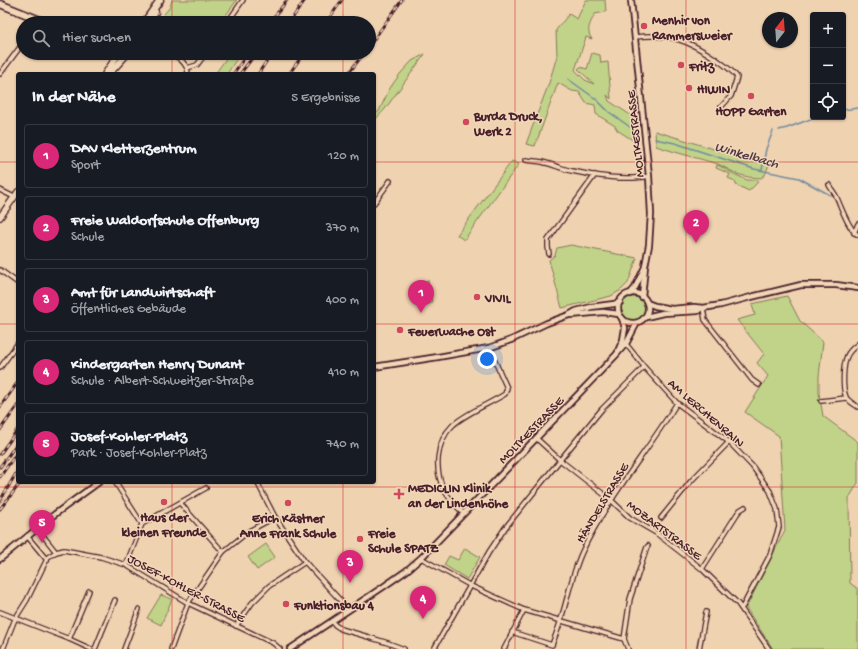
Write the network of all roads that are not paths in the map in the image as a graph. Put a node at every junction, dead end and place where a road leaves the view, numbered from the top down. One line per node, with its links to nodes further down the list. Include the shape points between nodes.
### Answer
1 (161, 0): 6 (main road)
2 (243, 0): 7 (street)
3 (631, 0): 8 (street, MOLTKESTRASSE)
4 (0, 4): 5 (main road)
5 (26, 16)
6 (153, 16)
7 (232, 16)
8 (634, 37): 19 (street, via 662,36 686,42 732,70 737,77 732,96); 22 (street, MOLTKESTRASSE)
9 (16, 52): 18 (street)
10 (114, 60): 15 (main road)
11 (122, 60): 16 (main road)
12 (181, 60): 14 (street)
13 (201, 60): 14 (street, via 197,65)
14 (187, 68): 17 (street)
15 (106, 72)
16 (110, 72)
17 (188, 72)
18 (0, 74)
19 (721, 107)
20 (526, 160): 21 (street)
21 (595, 175): 22 (street, via 623,178); 31 (street, via 548,240)
22 (649, 176): 32 (street, MOLTKESTRASSE, via 651,214)
23 (390, 181): 27 (street)
24 (828, 185): 30 (street)
25 (0, 190): 26 (street)
26 (16, 195): 28 (main road)
27 (376, 200)
28 (0, 217)
29 (858, 224): 30 (street)
30 (856, 234)
31 (549, 254)
32 (645, 266): 36 (street, MOLTKESTRASSE); 37 (street, MOLTKESTRASSE)
33 (0, 270): 34 (street)
34 (16, 282)
35 (858, 288): 40 (street, via 801,285)
36 (630, 294): 37 (street); 38 (street)
37 (642, 297): 39 (street)
38 (620, 302): 41 (street, via 591,307); 42 (street, via 618,308)
39 (647, 303): 40 (street, via 672,309); 43 (street)
40 (702, 308): 43 (street, via 698,312 663,313); 53 (street, via 706,320)
41 (569, 315): 42 (street, via 603,312); 48 (street)
42 (621, 316): 44 (street, via 629,323); 49 (street, MOLTKESTRASSE, via 625,328)
43 (646, 317): 44 (street)
44 (637, 323): 45 (street, MOLTKESTRASSE)
45 (626, 344): 49 (street, MOLTKESTRASSE); 51 (street, AM LERCHENRAIN)
46 (858, 344): 54 (street, via 847,354 844,386)
47 (16, 346): 52 (street)
48 (489, 348): 50 (street); 68 (street, via 507,388 505,394 452,427 438,453 438,470 444,490)
49 (616, 355): 58 (street, MOLTKESTRASSE)
50 (376, 367)
51 (644, 367): 56 (street, AM LERCHENRAIN); 60 (street, via 602,410)
52 (0, 368)
53 (759, 386)
54 (846, 398): 55 (street); 57 (street)
55 (821, 401)
56 (677, 403): 59 (street, AM LERCHENRAIN); 65 (street, HÄNDELSTRASSE)
57 (858, 408)
58 (536, 438): 60 (street, MOZARTSTRASSE); 68 (street, MOLTKESTRASSE)
59 (729, 442): 70 (street, via 691,481); 87 (street, AM LERCHENRAIN, via 752,466 770,491 777,509 779,527 770,554)
60 (560, 460): 65 (street, MOZARTSTRASSE); 83 (street, via 505,528)
61 (96, 484): 72 (street)
62 (116, 484): 71 (street)
63 (257, 484): 69 (street)
64 (206, 488): 66 (street)
65 (611, 500): 82 (street, MOZARTSTRASSE, via 630,518 656,533); 94 (street, HÄNDELSTRASSE, via 582,553)
66 (180, 503): 71 (street); 76 (street)
67 (745, 507): 82 (street, via 737,514)
68 (464, 514): 77 (street, MOLTKESTRASSE)
69 (276, 517): 76 (street, via 249,531); 80 (street)
70 (661, 518)
71 (142, 524): 81 (street)
72 (37, 528): 73 (street); 75 (street)
73 (28, 536): 78 (street); 79 (street)
74 (648, 546): 99 (street, via 630,599)
75 (56, 552): 79 (street); 81 (street, JOSEF-KOHLER-STRASSE, via 78,552)
76 (223, 552): 86 (street)
77 (421, 558): 83 (street); 89 (street, MOLTKESTRASSE)
78 (0, 559)
79 (47, 560): 93 (street)
80 (304, 562): 89 (street); 96 (street, via 269,586 252,603)
81 (126, 565): 86 (street, JOSEF-KOHLER-STRASSE)
82 (702, 569): 87 (street, MOZARTSTRASSE)
83 (471, 586): 90 (street); 108 (street)
84 (89, 591): 98 (street)
85 (115, 600): 102 (street)
86 (188, 603): 96 (street, JOSEF-KOHLER-STRASSE); 104 (street)
87 (741, 608): 112 (street, MOZARTSTRASSE)
88 (138, 609): 103 (street)
89 (349, 610): 95 (street, MOLTKESTRASSE)
90 (524, 610): 94 (street); 97 (street)
91 (0, 612): 93 (street)
92 (706, 612): 111 (street)
93 (15, 619): 98 (street); 100 (street)
94 (561, 620): 97 (street, HÄNDELSTRASSE, via 552,645); 99 (street)
95 (332, 621): 106 (street, MOLTKESTRASSE); 107 (street, via 341,629)
96 (236, 626): 105 (street, JOSEF-KOHLER-STRASSE)
97 (512, 632): 109 (street)
98 (69, 639): 101 (street)
99 (624, 639): 110 (street)
100 (3, 649)
101 (91, 649)
102 (95, 649)
103 (124, 649)
104 (171, 649)
105 (280, 649)
106 (290, 649)
107 (404, 649)
108 (434, 649)
109 (504, 649)
110 (628, 649)
111 (699, 649)
112 (769, 649)

